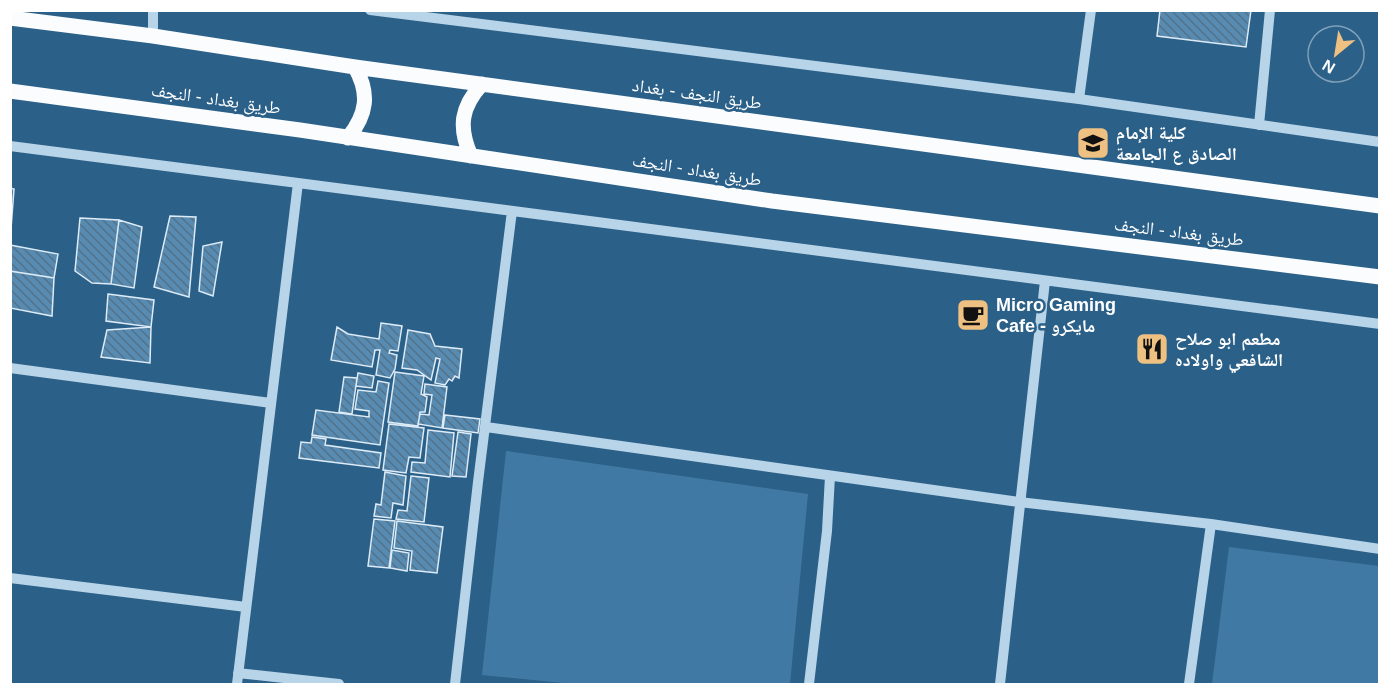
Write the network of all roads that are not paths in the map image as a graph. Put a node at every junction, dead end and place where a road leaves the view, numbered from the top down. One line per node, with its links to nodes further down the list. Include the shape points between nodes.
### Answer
1 (153, 10): 6 (street)
2 (370, 10): 10 (street)
3 (1090, 10): 10 (street)
4 (1270, 10): 11 (street)
5 (10, 18): 6 (main road, طريق النجف - بغداد)
6 (153, 36): 7 (main road, طريق النجف - بغداد)
7 (355, 67): 8 (main road, طريق النجف - بغداد); 12 (main road, via 361,78 364,104 362,117)
8 (482, 84): 15 (main road, via 463,117 462,131); 17 (main road, طريق النجف - بغداد)
9 (10, 91): 12 (main road, طريق بغداد - النجف)
10 (1079, 99): 11 (street)
11 (1259, 125): 13 (street)
12 (348, 138): 15 (main road, طريق بغداد - النجف)
13 (1380, 142)
14 (10, 146): 16 (street)
15 (471, 156): 19 (main road, طريق بغداد - النجف, via 772,201)
16 (298, 183): 18 (street); 23 (street)
17 (1380, 206)
18 (512, 211): 20 (street); 24 (street)
19 (1380, 277)
20 (1045, 281): 21 (street); 26 (street)
21 (1380, 324)
22 (10, 368): 23 (street)
23 (271, 403): 30 (street)
24 (486, 427): 25 (street); 34 (street)
25 (830, 476): 26 (street); 35 (street)
26 (1020, 502): 27 (street); 36 (street)
27 (1211, 524): 28 (street); 37 (street)
28 (1380, 549)
29 (10, 578): 30 (street)
30 (246, 607): 31 (street)
31 (238, 672): 32 (street); 33 (street)
32 (237, 684)
33 (339, 684)
34 (455, 684)
35 (809, 684)
36 (1000, 684)
37 (1189, 684)

